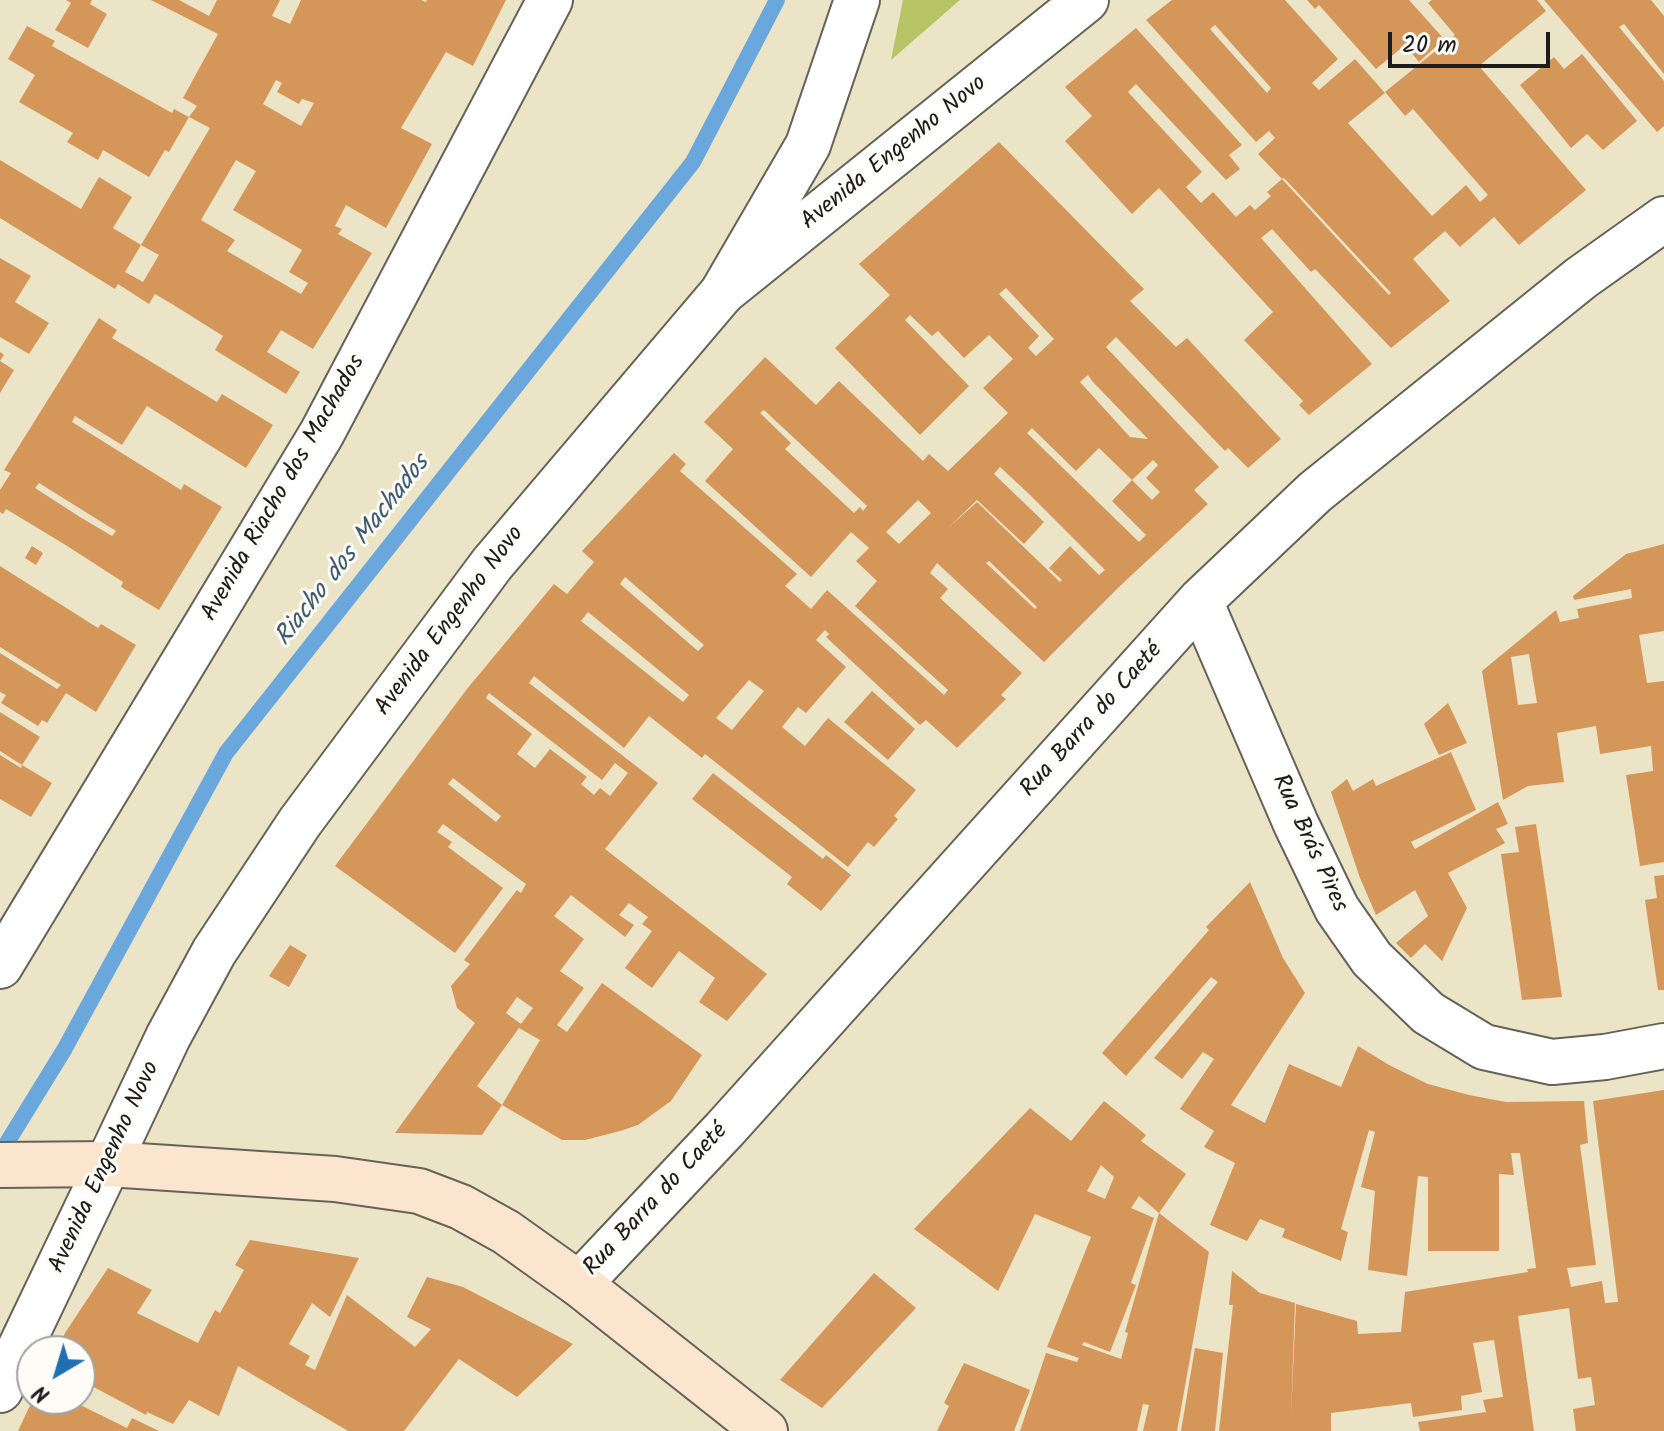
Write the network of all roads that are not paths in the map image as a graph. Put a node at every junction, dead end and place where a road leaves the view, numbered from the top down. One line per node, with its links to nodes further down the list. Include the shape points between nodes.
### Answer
1 (550, 0): 7 (street, Avenida Riacho dos Machados, via 322,433)
2 (857, 0): 5 (street, via 808,145)
3 (1086, 0): 5 (street, Avenida Engenho Novo)
4 (1664, 219): 6 (street, Rua Barra do Caeté, via 1581,278 1315,492)
5 (722, 293): 9 (street, Avenida Engenho Novo, via 492,564 300,822 214,952)
6 (1200, 601): 8 (street, Rua Brás Pires, via 1337,909 1372,959 1428,1013 1484,1047 1552,1062); 11 (street, Rua Barra do Caeté, via 757,1095)
7 (0, 966)
8 (1664, 1046)
9 (94, 1163): 10 (main road); 11 (main road, via 335,1179 419,1191 484,1219); 12 (street, Avenida Engenho Novo)
10 (0, 1165)
11 (579, 1284): 13 (main road)
12 (0, 1390)
13 (765, 1431)

